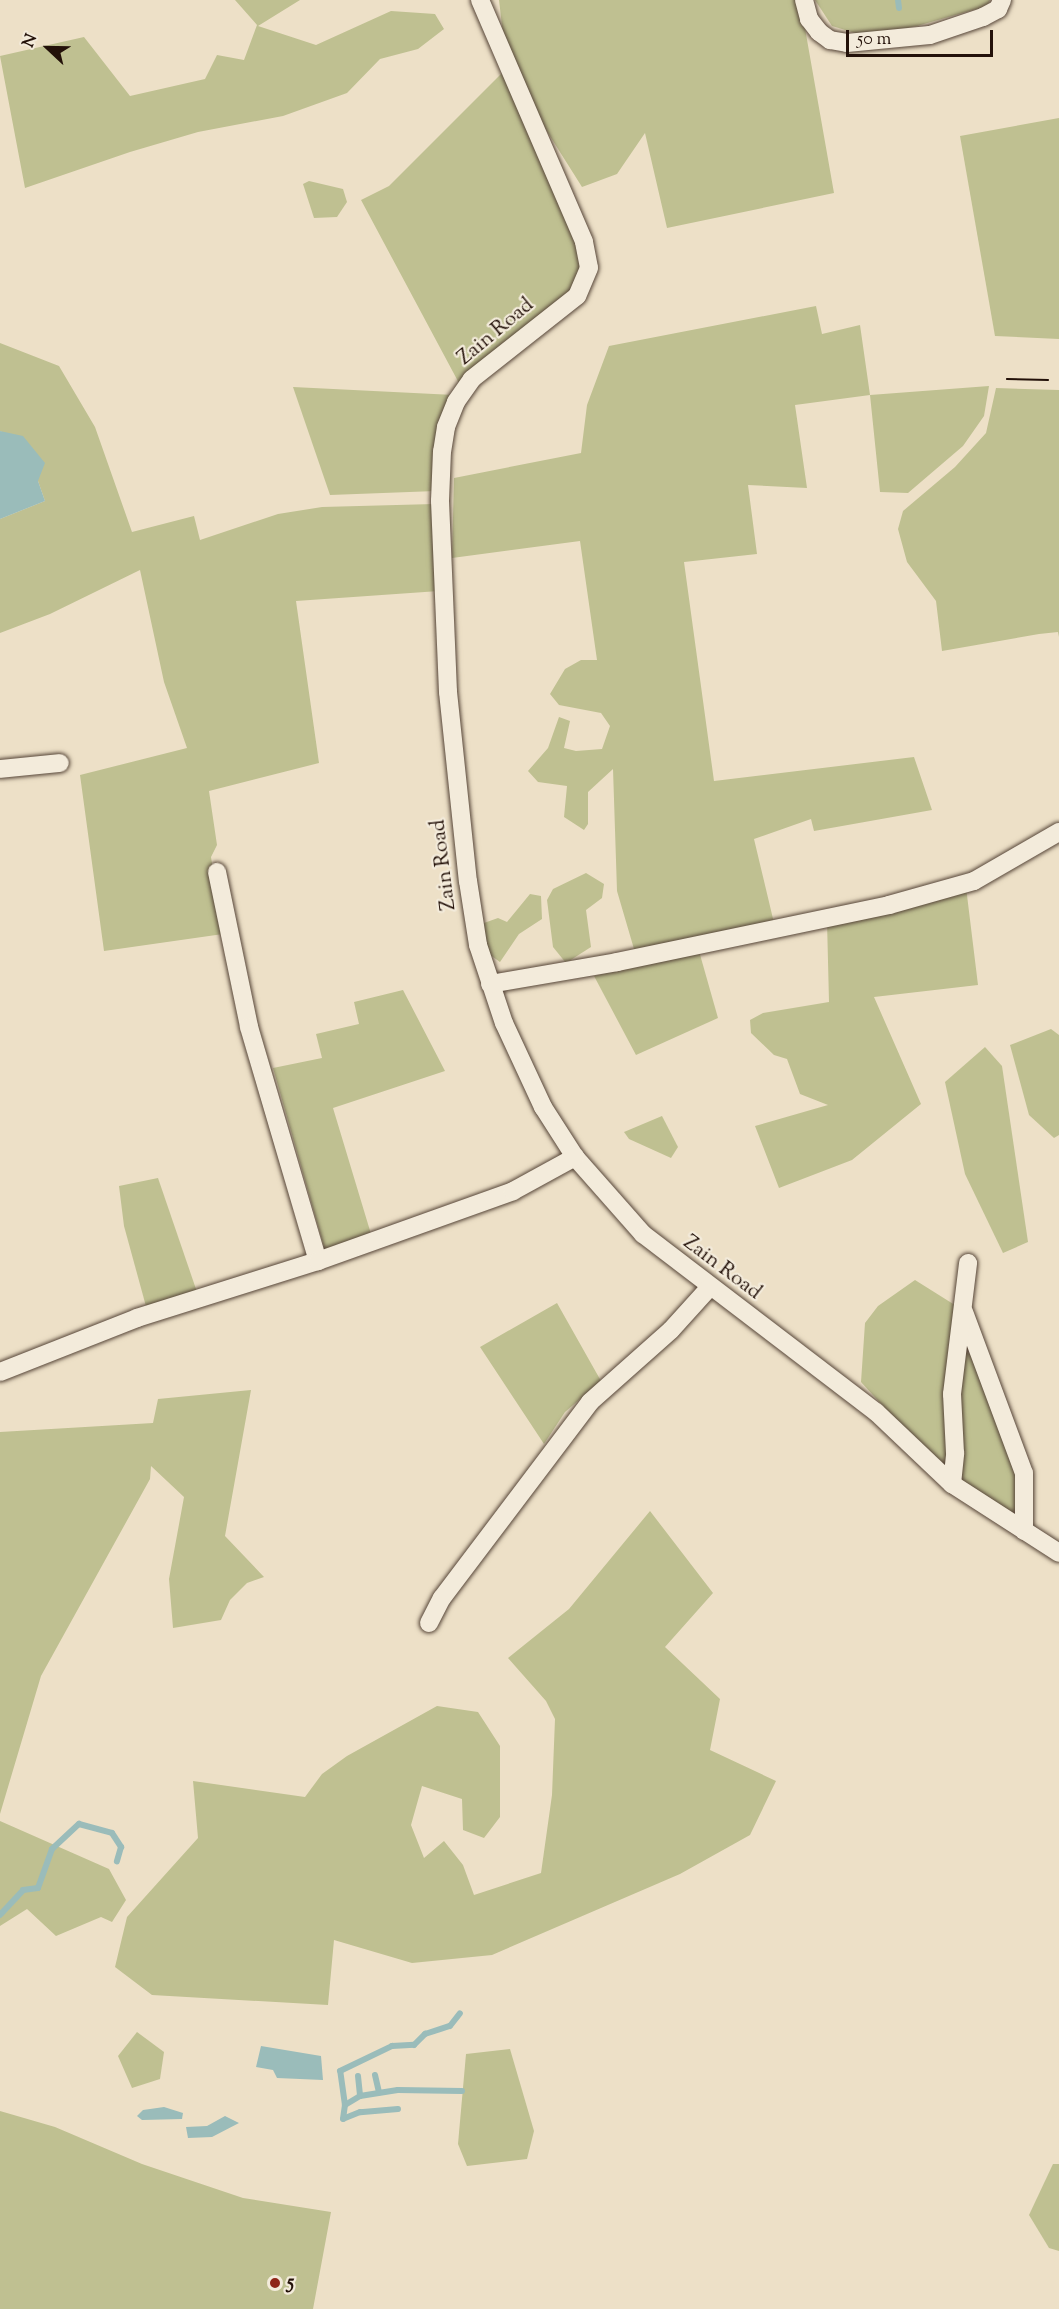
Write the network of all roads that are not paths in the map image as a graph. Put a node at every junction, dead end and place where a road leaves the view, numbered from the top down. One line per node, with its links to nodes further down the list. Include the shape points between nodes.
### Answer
1 (480, 0): 8 (street, Zain Road, via 584,242 589,268 577,296 472,379 456,402 442,451 440,501 448,692 469,890 478,945)
2 (804, 0): 3 (street, via 809,20 819,32 830,40 847,42 930,35 983,17 998,9)
3 (1002, 0)
4 (60, 763): 5 (street)
5 (0, 769)
6 (1059, 832): 8 (street, via 974,881 889,905 617,962)
7 (217, 872): 10 (street, via 249,1027)
8 (490, 984): 9 (street, Zain Road, via 543,1107)
9 (575, 1157): 10 (street, via 528,1185); 12 (street, Zain Road, via 643,1234)
10 (318, 1261): 14 (street, via 185,1301)
11 (968, 1263): 13 (street)
12 (709, 1288): 15 (street, Zain Road, via 876,1412); 18 (street, via 671,1329 590,1402 448,1590)
13 (963, 1312): 15 (street, via 952,1394 956,1453); 16 (street, via 1024,1473)
14 (0, 1372)
15 (952, 1484): 16 (street, Zain Road)
16 (1024, 1532): 17 (street, Zain Road)
17 (1059, 1553)
18 (429, 1623)

